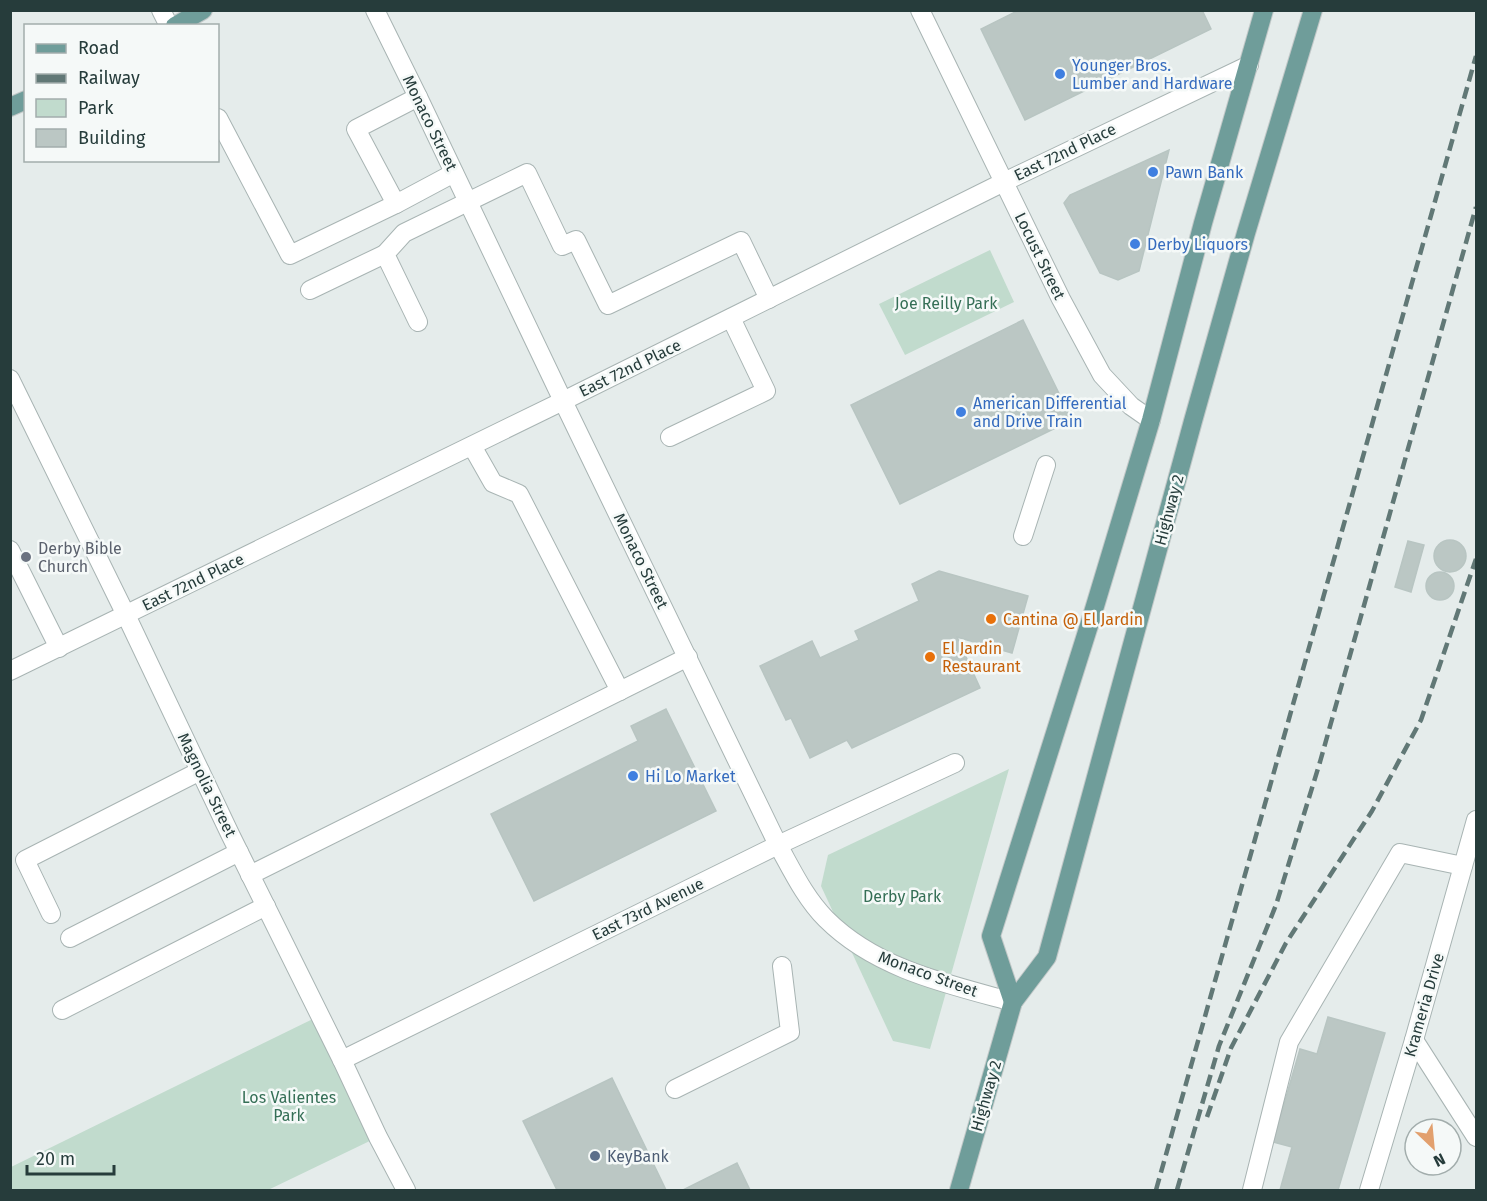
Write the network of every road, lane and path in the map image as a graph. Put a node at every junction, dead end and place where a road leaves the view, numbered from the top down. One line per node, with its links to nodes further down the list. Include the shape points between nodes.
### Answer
1 (161, 10): 7 (street)
2 (203, 10): 8 (main road)
3 (375, 10): 10 (street, Monaco Street)
4 (920, 10): 15 (street, Locust Street)
5 (1264, 10): 9 (main road)
6 (1313, 10): 48 (main road, Highway 2, via 1239,255 1047,957)
7 (168, 24)
8 (178, 24)
9 (1249, 64): 15 (street, East 72nd Place); 26 (main road)
10 (418, 97): 14 (street, Monaco Street); 17 (street, via 356,129)
11 (24, 100): 12 (main road)
12 (10, 107)
13 (219, 120): 17 (street, via 290,255)
14 (454, 173): 16 (street, Monaco Street); 17 (street)
15 (1004, 182): 20 (street, East 72nd Place); 26 (street, Locust Street, via 1102,375 1131,406)
16 (468, 202): 18 (street, via 404,233); 20 (street, via 527,173 562,246 576,240 608,305 741,241); 24 (street, Monaco Street)
17 (396, 204)
18 (385, 254): 19 (street); 22 (street)
19 (310, 290)
20 (769, 299): 21 (street, East 72nd Place)
21 (731, 318): 24 (street, East 72nd Place); 27 (street, via 766,391)
22 (417, 322)
23 (10, 379): 25 (street, Magnolia Street)
24 (563, 401): 28 (street, East 72nd Place); 34 (street, Monaco Street)
25 (18, 411): 32 (street, Magnolia Street)
26 (1151, 420): 48 (main road, via 991,936)
27 (670, 437)
28 (472, 446): 32 (street, East 72nd Place); 36 (street, via 493,483 519,494)
29 (1046, 465): 30 (street)
30 (1023, 536)
31 (10, 550): 33 (street)
32 (126, 615): 33 (street, East 72nd Place); 38 (street, Magnolia Street)
33 (59, 648): 35 (street, East 72nd Place)
34 (687, 657): 36 (street); 40 (street, Monaco Street)
35 (10, 671)
36 (620, 691): 43 (street)
37 (955, 763): 40 (street, East 73rd Avenue)
38 (200, 771): 41 (street, Magnolia Street); 45 (street, via 25,861)
39 (1476, 820): 42 (street, Krameria Drive)
40 (778, 845): 48 (street, Monaco Street, via 813,904 826,919 872,954 939,981); 51 (street, East 73rd Avenue)
41 (239, 852): 43 (street, Magnolia Street); 46 (street)
42 (1463, 866): 50 (street, Krameria Drive); 56 (street, via 1400,853 1290,1042)
43 (250, 875): 44 (street, Magnolia Street)
44 (266, 906): 49 (street); 51 (street, Magnolia Street)
45 (51, 914)
46 (70, 938)
47 (782, 966): 52 (street, via 790,1032)
48 (1013, 1002): 55 (main road, Highway 2)
49 (62, 1010)
50 (1414, 1040): 53 (street); 57 (street, Krameria Drive)
51 (342, 1060): 54 (street, Magnolia Street)
52 (675, 1089)
53 (1476, 1137)
54 (406, 1191)
55 (959, 1191)
56 (1252, 1191)
57 (1369, 1191)

